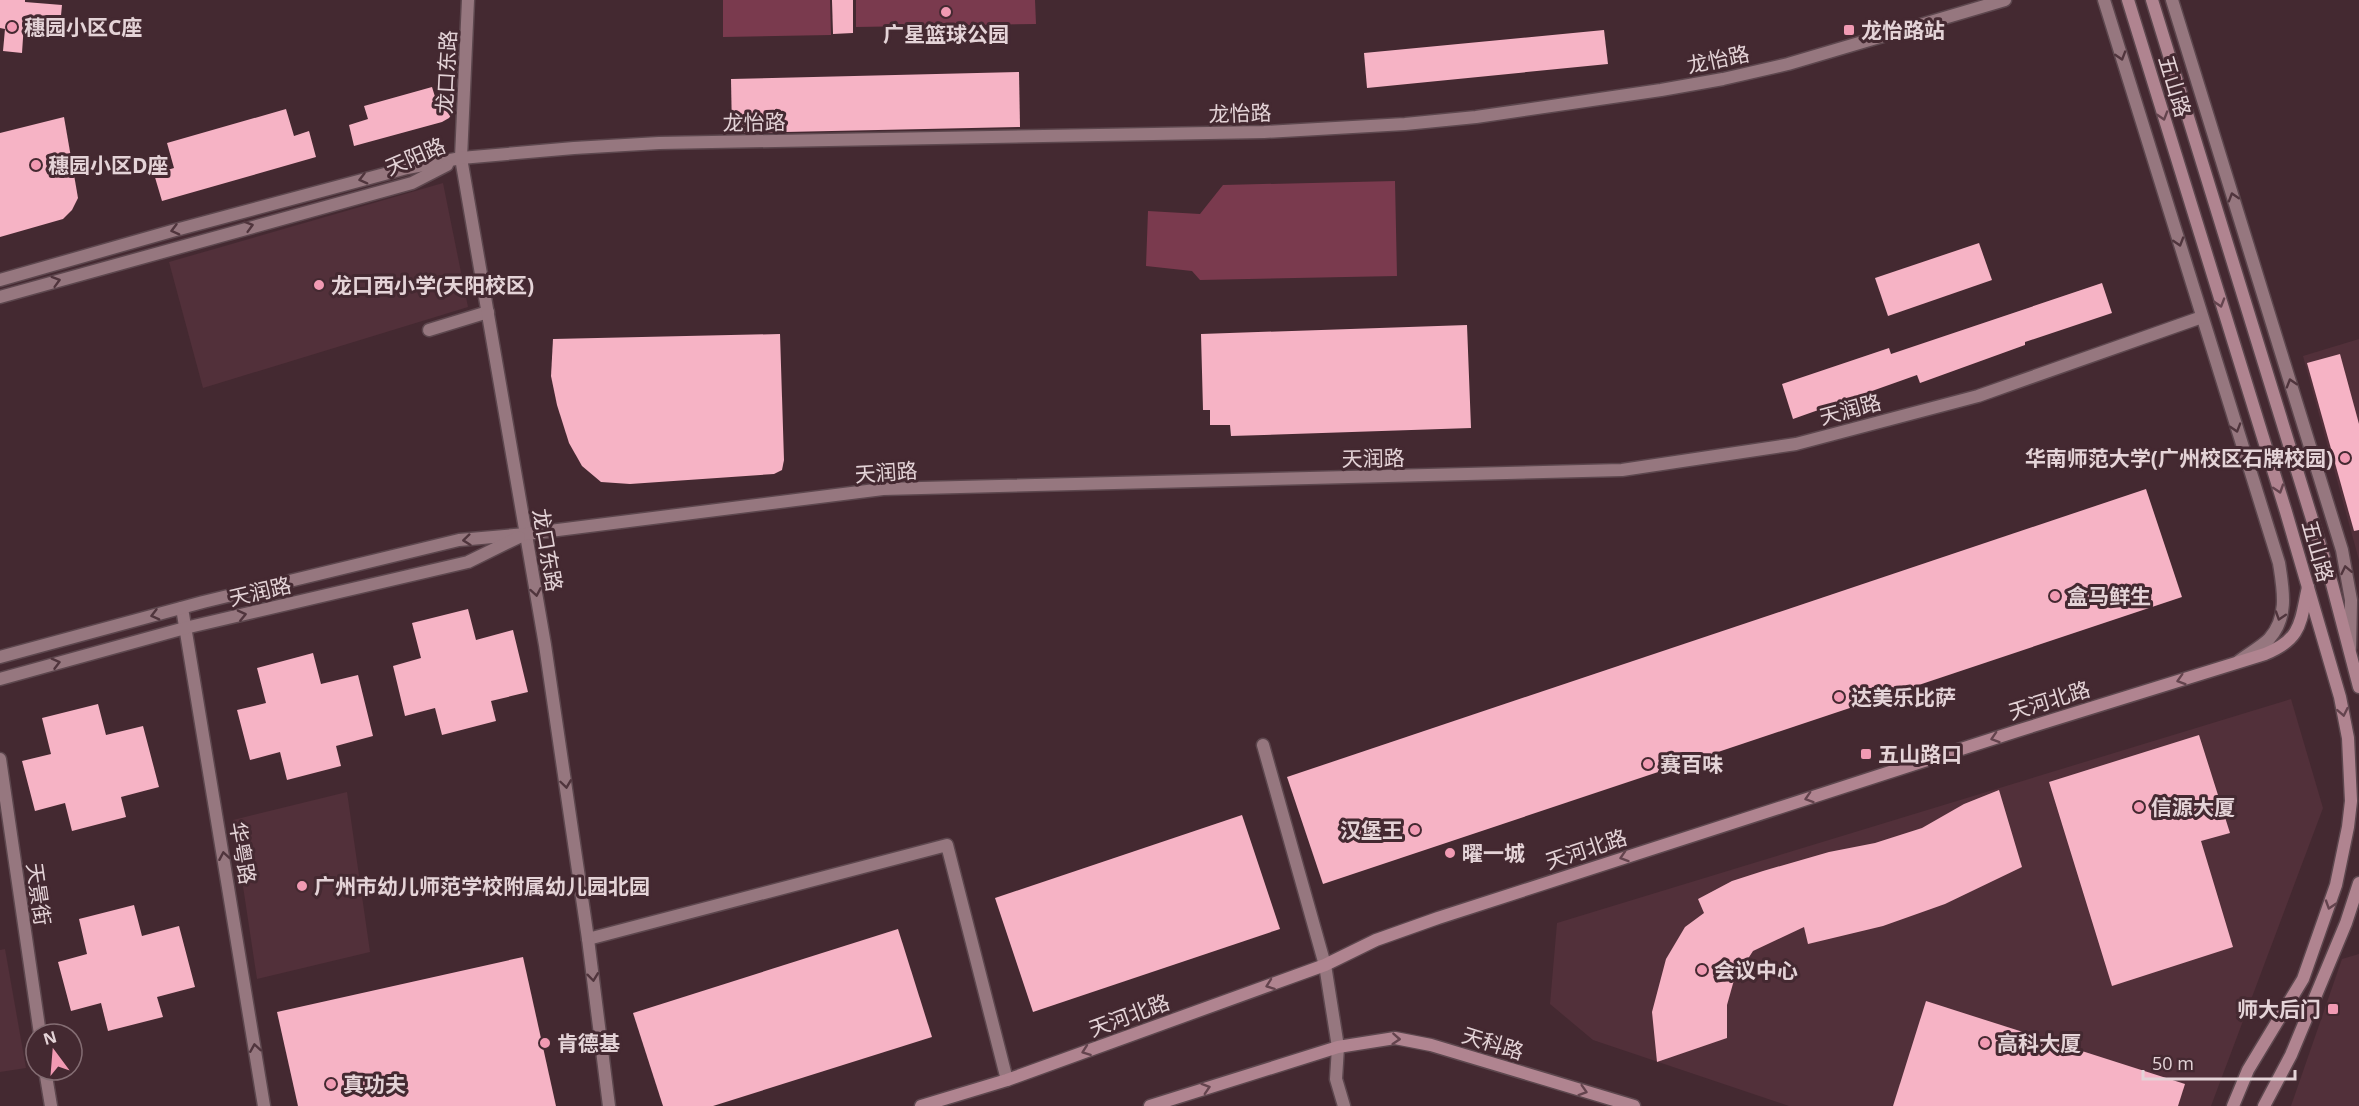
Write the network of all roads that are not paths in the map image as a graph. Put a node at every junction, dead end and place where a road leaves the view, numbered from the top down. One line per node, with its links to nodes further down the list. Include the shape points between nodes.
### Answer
1 (468, 0): 7 (street, 龙口东路)
2 (2005, 0): 7 (street, 龙怡路, via 1723,79 1476,117 1253,132 659,143)
3 (2103, 0): 11 (street, one-way to 11)
4 (2128, 0): 14 (main road, 五山路, one-way to 14)
5 (2152, 0): 17 (main road, 五山路)
6 (2172, 0): 17 (street, one-way to 6, via 2351,600 2342,550)
7 (461, 158): 8 (street, 天阳路, one-way to 8, via 407,168); 9 (street, 天阳路, one-way to 7, via 412,183); 10 (street, 龙口东路)
8 (0, 280)
9 (0, 297)
10 (488, 312): 12 (street); 13 (street, 龙口东路)
11 (2202, 317): 13 (street, 天润路, via 1978,396 1796,444 1622,470 883,489); 19 (street, one-way to 19, via 2279,563 2283,589 2284,607 2269,639)
12 (429, 330)
13 (526, 534): 15 (street, 天润路, one-way to 15, via 459,540); 16 (street, 天润路, one-way to 13, via 468,562); 25 (street, 龙口东路, one-way to 25)
14 (2308, 587): 19 (main road, 天河北路, via 2295,635 2284,647); 38 (main road, 五山路, one-way to 38, via 2348,738 2348,827 2336,885 2303,979 2248,1070)
15 (182, 608): 16 (street, 华粤路); 18 (street, 天润路, one-way to 18)
16 (186, 628): 20 (street, 天润路, one-way to 16); 32 (street, 华粤路, one-way to 16)
17 (2350, 649): 21 (main road, 五山路)
18 (0, 657)
19 (2237, 663): 26 (main road, 天河北路, one-way to 26, via 1458,911 1376,940)
20 (0, 679)
21 (2359, 687)
22 (1263, 745): 26 (street)
23 (0, 759): 27 (street, 天景街)
24 (2359, 884): 39 (main road, via 2291,1055)
25 (588, 939): 29 (street, via 947,845); 33 (street, 龙口东路, one-way to 33)
26 (1324, 965): 28 (street); 29 (main road, 天河北路, one-way to 29)
27 (38, 1022)
28 (1338, 1047): 35 (main road, one-way to 28); 36 (street, via 1336,1079); 37 (main road, 天科路, one-way to 37, via 1395,1038 1431,1045)
29 (1007, 1080): 34 (main road, 天河北路)
30 (47, 1082): 31 (street)
31 (51, 1106)
32 (264, 1106)
33 (609, 1106)
34 (921, 1106)
35 (1150, 1106)
36 (1344, 1106)
37 (1634, 1106)
38 (2233, 1106)
39 (2264, 1106)

